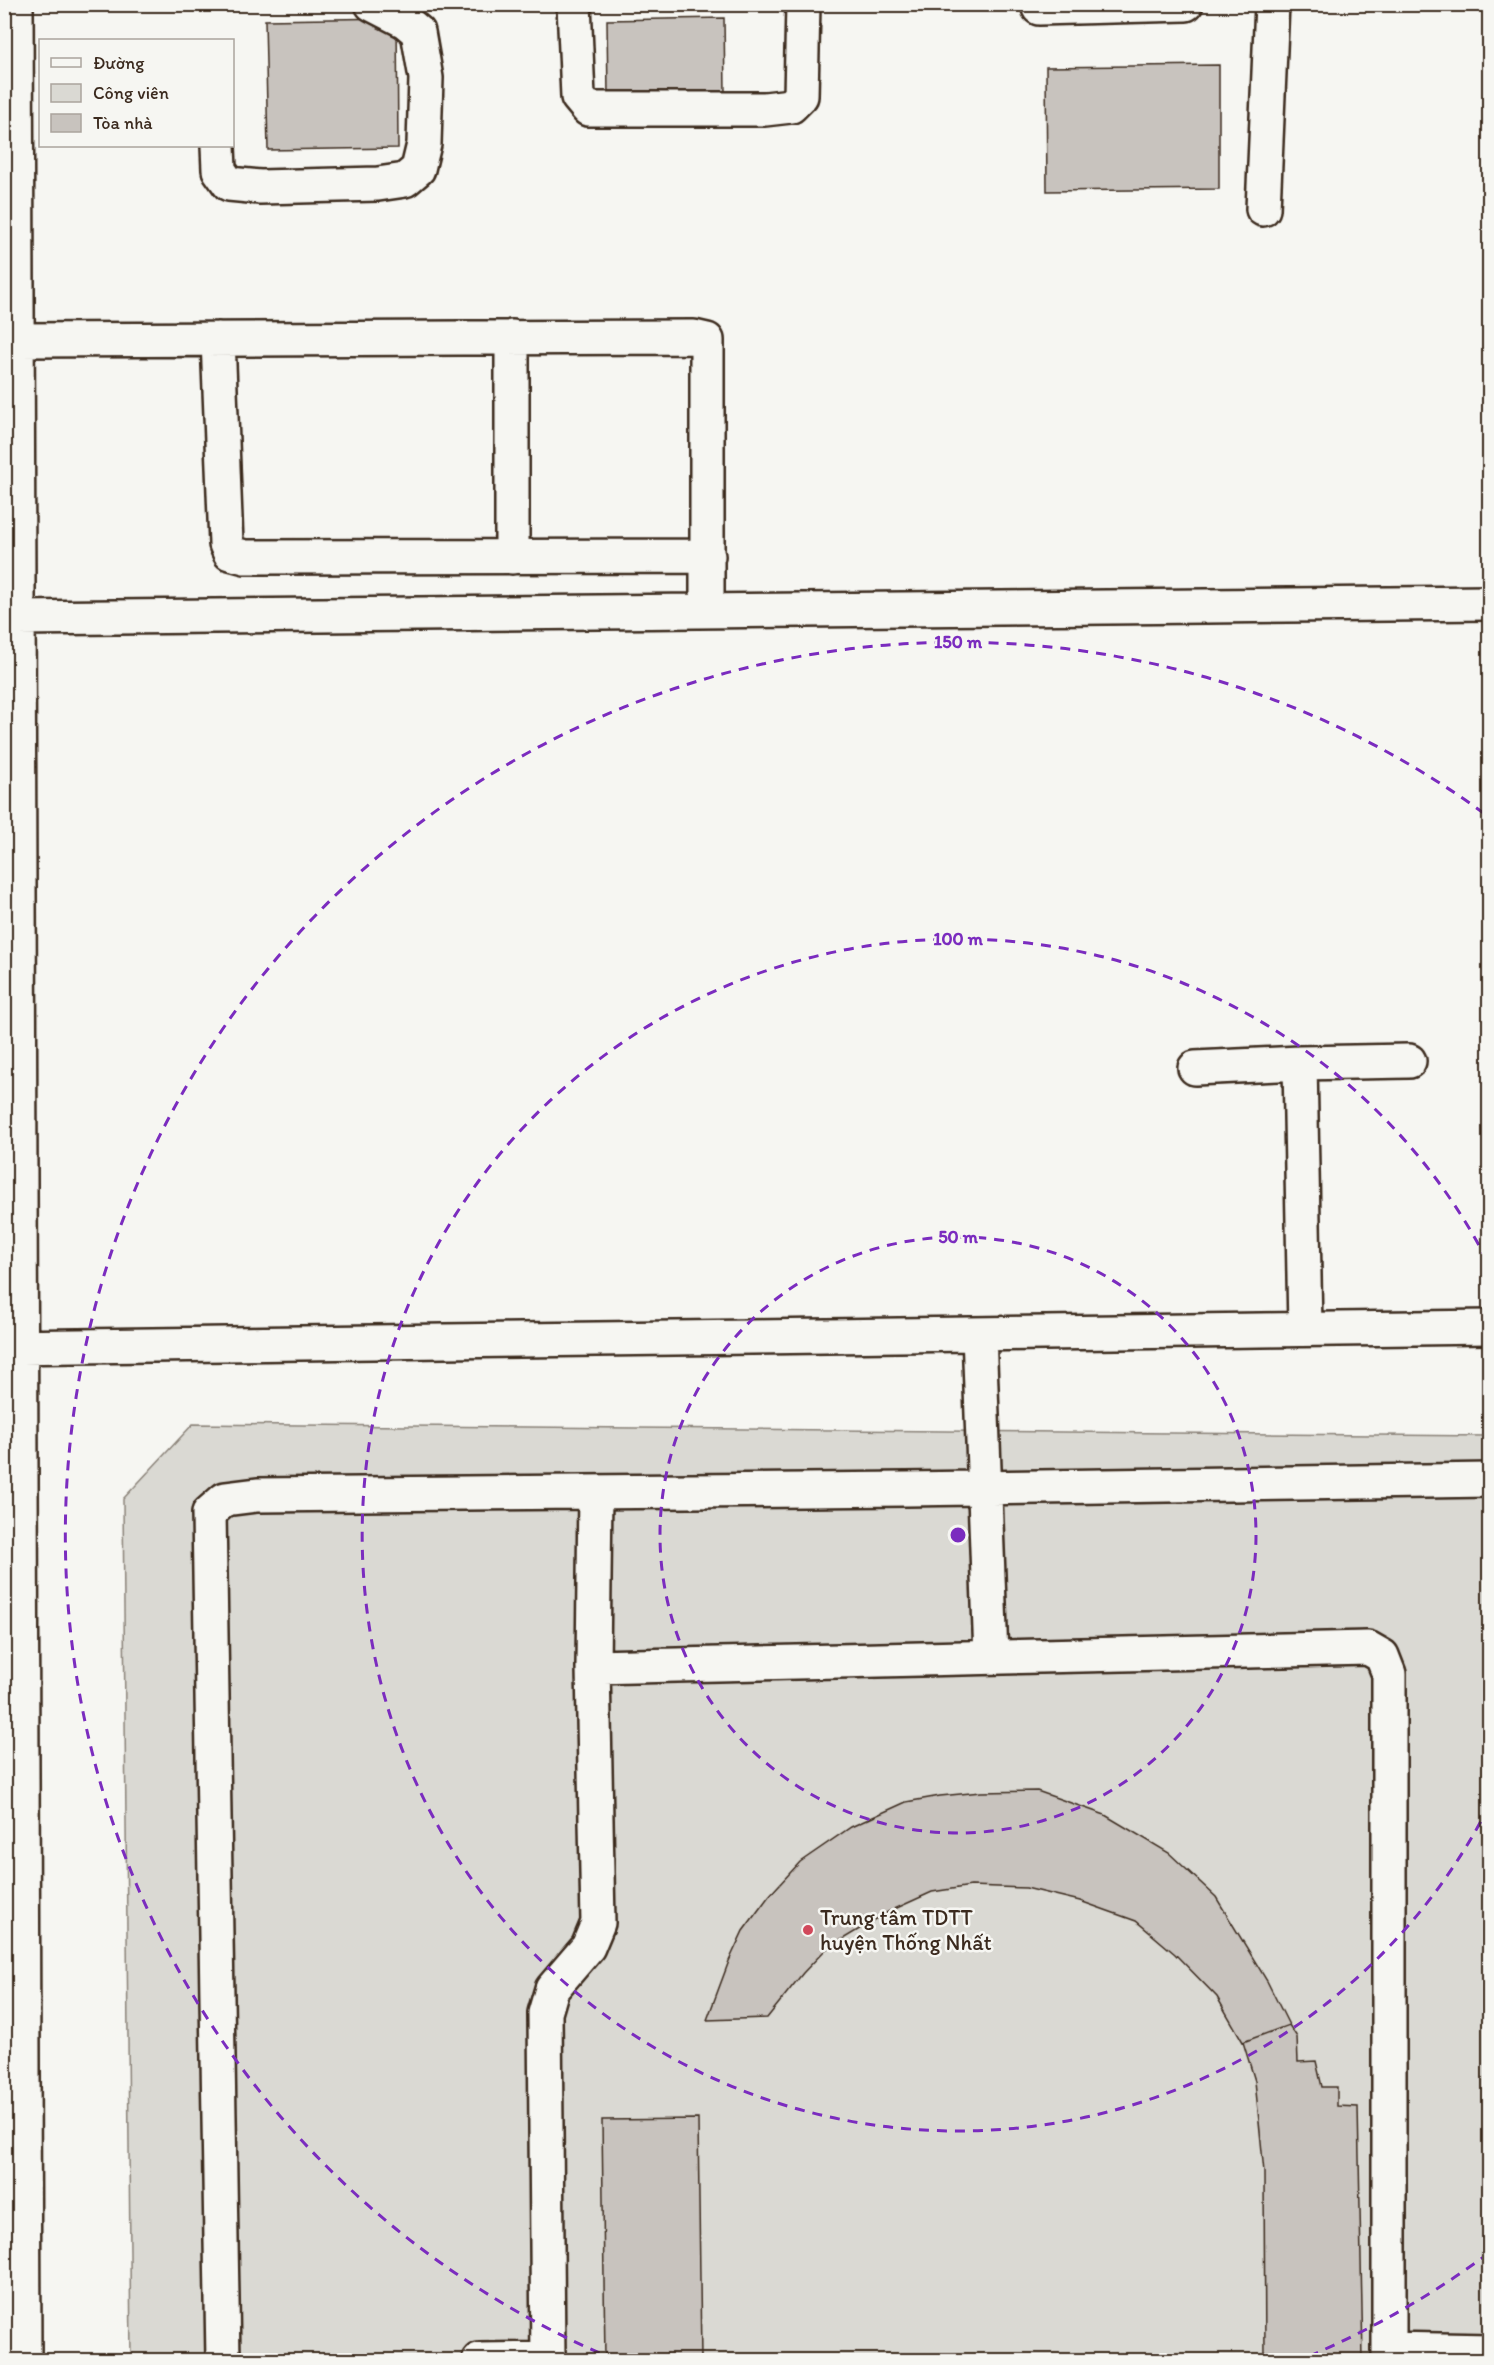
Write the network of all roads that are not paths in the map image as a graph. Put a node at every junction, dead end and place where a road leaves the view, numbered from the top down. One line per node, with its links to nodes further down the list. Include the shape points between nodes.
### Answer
1 (15, 4): 8 (street)
2 (372, 4): 9 (street, via 418,32 426,78 424,144 418,169 405,180 378,184 229,184 219,170)
3 (574, 4): 4 (street, via 578,97 588,109 791,106 801,96)
4 (803, 4)
5 (1186, 4): 7 (street)
6 (1272, 4): 10 (street)
7 (1039, 8)
8 (28, 121): 11 (street)
9 (218, 147)
10 (1263, 209)
11 (10, 242): 14 (street)
12 (512, 337): 13 (street); 15 (street); 16 (street, via 707,340)
13 (218, 339): 14 (street); 15 (street, via 226,544 230,553)
14 (17, 340): 19 (street)
15 (512, 556): 16 (street)
16 (708, 556): 18 (street)
17 (1490, 603): 18 (street)
18 (707, 611): 19 (street)
19 (18, 618): 20 (street)
20 (12, 989): 27 (street)
21 (1409, 1061): 22 (street)
22 (1300, 1063): 23 (street); 25 (street)
23 (1195, 1068)
24 (1490, 1327): 25 (street)
25 (1305, 1329): 26 (street)
26 (979, 1334): 27 (street); 29 (street)
27 (12, 1347): 33 (street)
28 (1490, 1479): 29 (street)
29 (986, 1488): 30 (street); 31 (street)
30 (595, 1492): 32 (street); 39 (street, via 257,1495 225,1499 209,1513)
31 (991, 1657): 32 (street); 36 (street, via 1368,1648 1382,1656 1389,1674)
32 (593, 1667): 37 (street, via 598,1923 588,1947 552,1989 545,2013)
33 (13, 1729): 34 (street)
34 (13, 2067): 38 (street)
35 (1490, 2351): 36 (street)
36 (1389, 2355)
37 (548, 2360): 40 (street)
38 (24, 2361)
39 (223, 2361)
40 (479, 2361)

